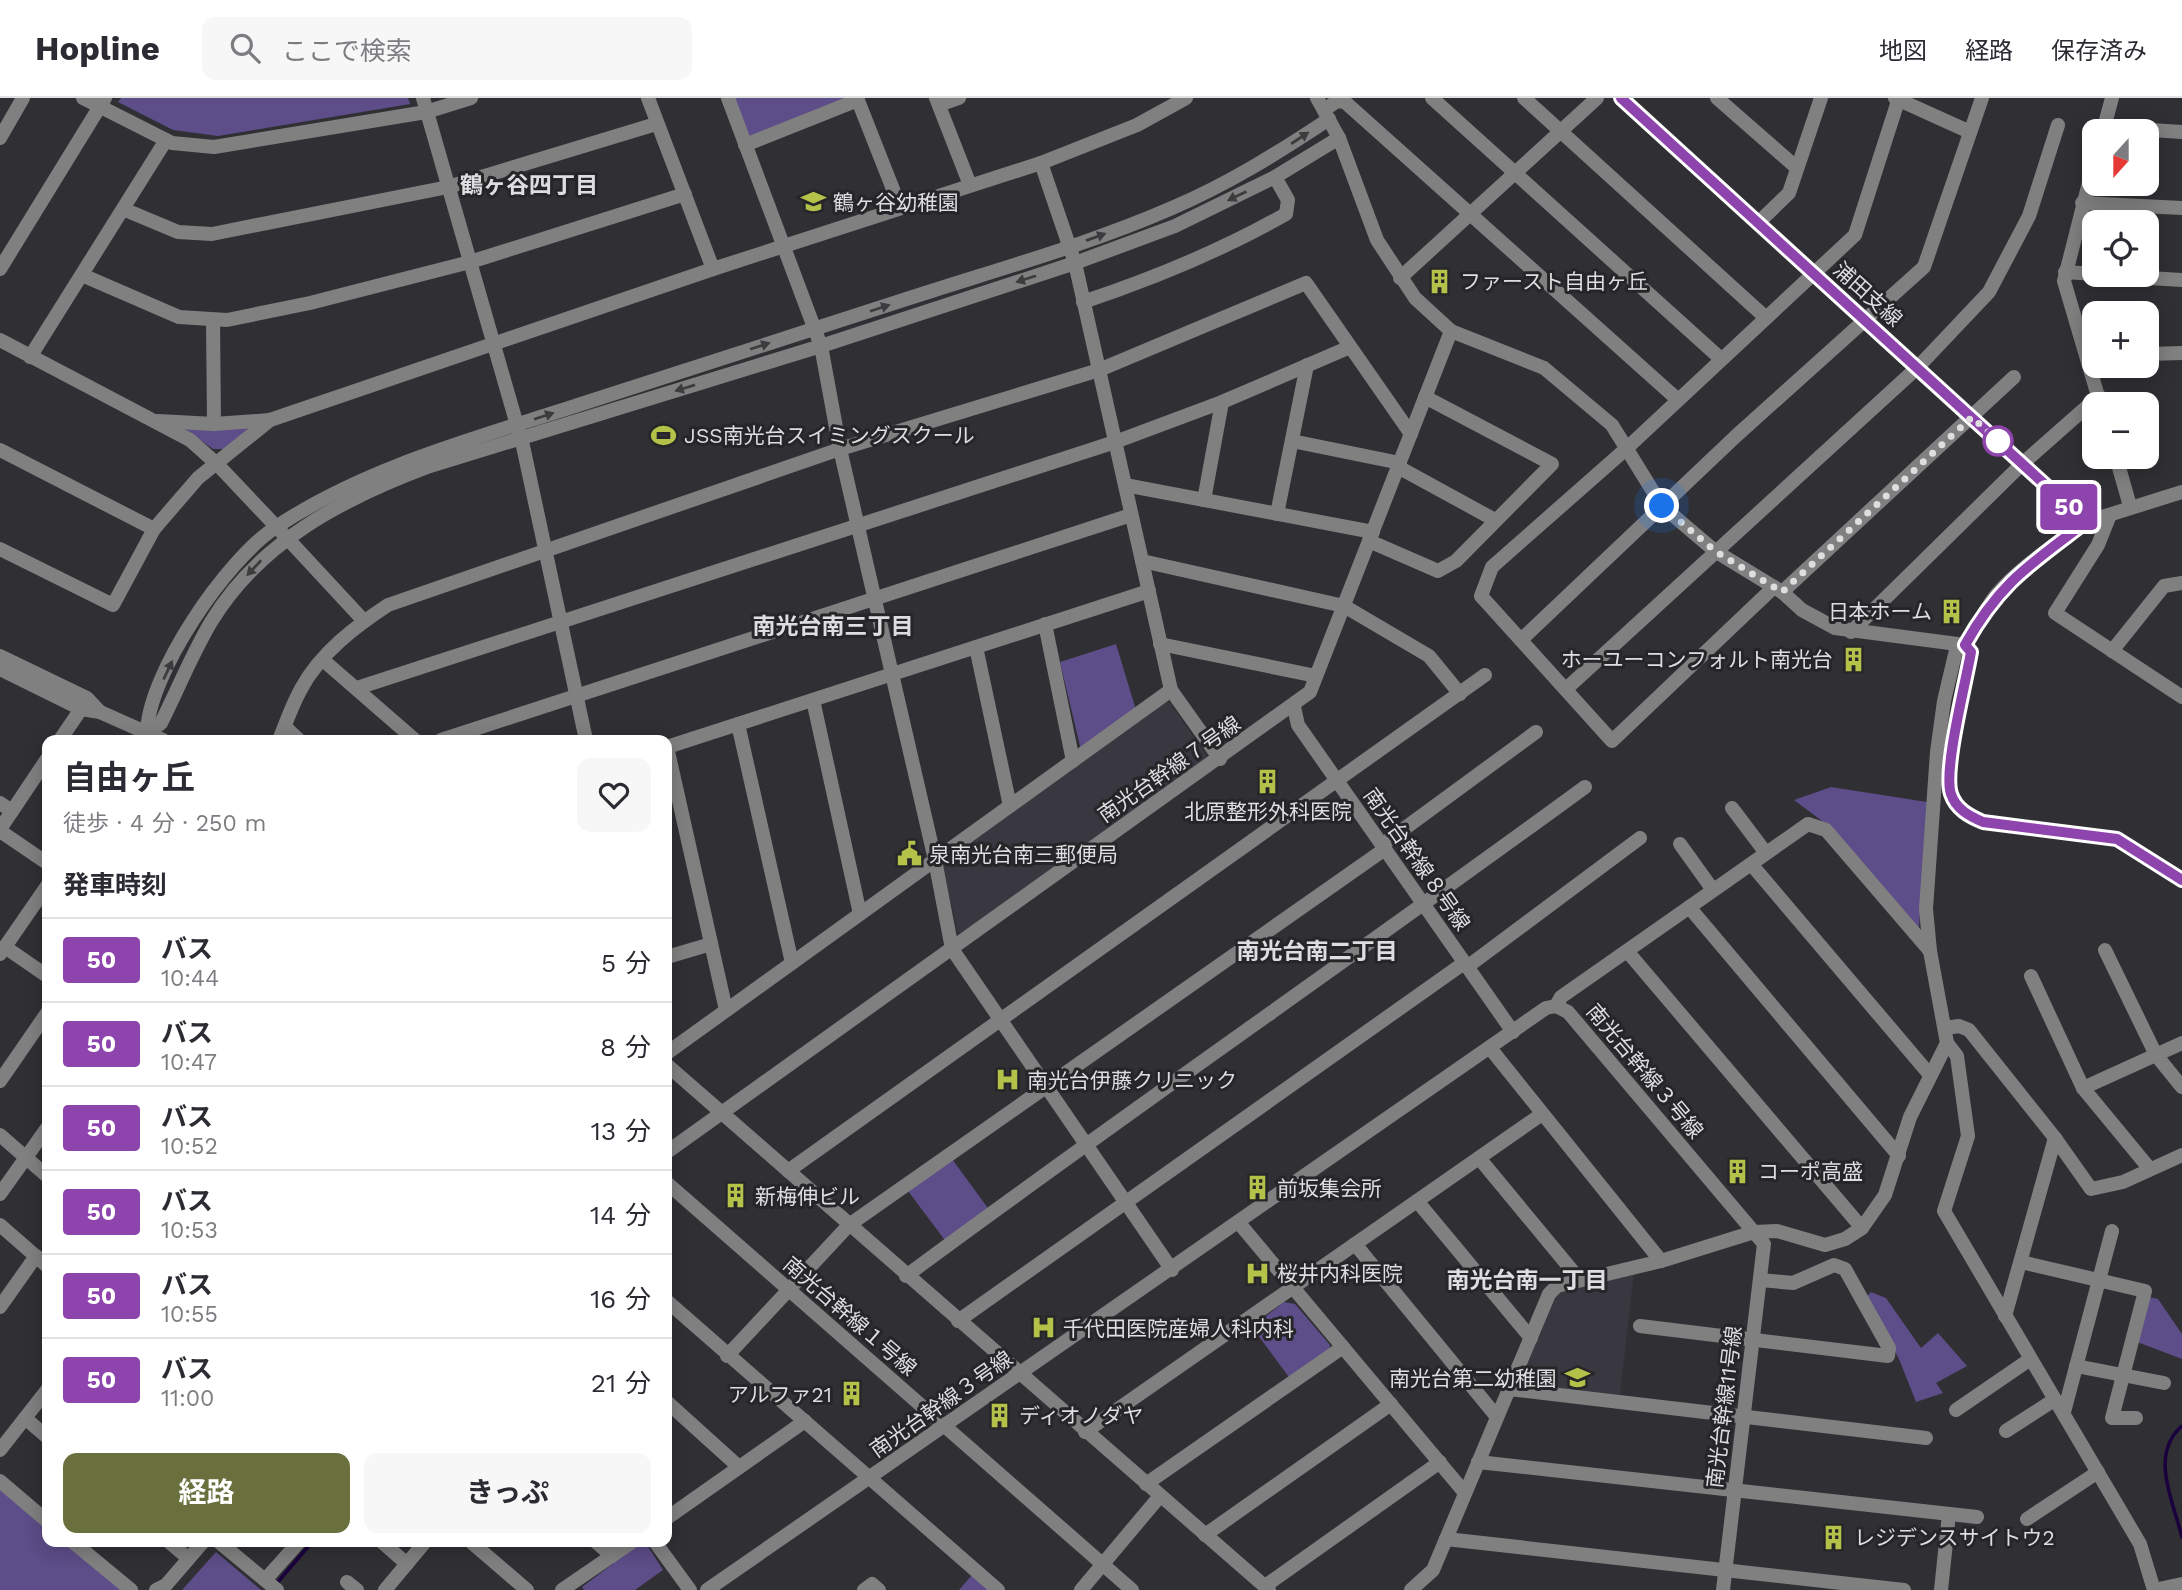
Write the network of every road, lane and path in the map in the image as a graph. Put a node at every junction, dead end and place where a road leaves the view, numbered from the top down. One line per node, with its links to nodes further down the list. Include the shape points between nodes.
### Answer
1 (23, 98): 29 (street)
2 (83, 98): 19 (street)
3 (471, 98): 20 (street)
4 (648, 98): 23 (street)
5 (728, 98): 32 (street)
6 (959, 98): 17 (street)
7 (1186, 98): 33 (street, via 1137,125)
8 (1432, 98): 35 (street)
9 (1524, 98): 26 (street)
10 (1597, 98): 26 (street)
11 (1621, 98): 46 (street, 浦田支線)
12 (1717, 98): 34 (street)
13 (1982, 98): 27 (street)
14 (2112, 98): 22 (street)
15 (858, 99): 32 (street); 42 (street)
16 (1898, 99): 27 (street); 55 (street, via 1855,235)
17 (937, 101): 37 (street)
18 (1815, 101): 34 (street)
19 (102, 102): 31 (street); 51 (street)
20 (425, 105): 31 (street, via 214,146); 38 (street)
21 (1323, 109): 30 (street); 45 (street, via 1345,102); 47 (street, one-way to 21, via 1172,208 1245,173)
22 (2106, 119)
23 (656, 124): 38 (street); 39 (street)
24 (2057, 125): 76 (street, via 2029,216 1989,292)
25 (2160, 131): 28 (street)
26 (1561, 132): 35 (street); 61 (street)
27 (1970, 132): 63 (street, via 1924,267)
28 (2182, 132)
29 (0, 138)
30 (1339, 138): 36 (street); 57 (street, via 1377,240)
31 (166, 140): 44 (street)
32 (745, 145): 48 (street)
33 (1041, 163): 37 (street); 47 (street)
34 (1797, 169): 46 (street, via 1788,192)
35 (1516, 174): 45 (street); 74 (street)
36 (1275, 177): 50 (street, one-way to 50, via 1175,226); 60 (street, via 1288,200 1286,214 1223,249)
37 (970, 185): 42 (street)
38 (448, 187): 44 (street, via 212,234 178,232); 49 (street)
39 (685, 194): 49 (street); 52 (street)
40 (2084, 196): 41 (street)
41 (2082, 203): 43 (street); 53 (street)
42 (900, 207): 48 (street)
43 (2182, 208)
44 (123, 209): 56 (street)
45 (1472, 215): 57 (street); 80 (street)
46 (1759, 222): 55 (street, 浦田支線)
47 (1070, 246): 50 (street); 64 (street, one-way to 47)
48 (784, 248): 52 (street); 64 (street)
49 (470, 262): 62 (street, via 310,303); 68 (street)
50 (1074, 263): 60 (street); 69 (street, one-way to 69)
51 (0, 269)
52 (713, 269): 68 (street)
53 (2065, 272): 54 (street); 66 (street)
54 (2082, 273)
55 (1814, 274): 61 (street); 63 (street, 浦田支線)
56 (82, 275): 62 (street, via 178,317); 73 (street)
57 (1400, 278): 65 (street)
58 (2159, 279): 59 (street)
59 (2182, 281)
60 (1083, 302): 77 (street)
61 (1765, 317): 74 (street)
62 (213, 320): 86 (street)
63 (1867, 320): 76 (street, 浦田支線); 101 (street)
64 (815, 329): 69 (street); 87 (street, one-way to 64)
65 (1451, 331): 79 (street, 南光台幹線７号線); 91 (street, via 1545,368 1612,425)
66 (2082, 331)
67 (0, 340): 73 (street)
68 (493, 343): 84 (street); 87 (street)
69 (821, 346): 87 (street, one-way to 87); 92 (street)
70 (1350, 347): 75 (street); 77 (street, via 1306,283); 88 (street)
71 (2182, 353): 72 (street)
72 (2159, 354)
73 (30, 357): 85 (street)
74 (1721, 359): 80 (street)
75 (1307, 365): 81 (street); 89 (street)
76 (1918, 367): 83 (street, 浦田支線); 115 (street)
77 (1099, 370): 90 (street); 92 (street)
78 (2014, 377): 83 (street)
79 (1426, 397): 88 (street, 南光台幹線７号線); 106 (street, via 1552,464)
80 (1677, 400): 91 (street)
81 (1222, 402): 90 (street); 100 (street)
82 (2082, 415): 95 (street)
83 (1972, 417): 95 (street, 浦田支線); 118 (street)
84 (270, 420): 86 (street); 94 (street)
85 (158, 421): 86 (street); 94 (street)
86 (214, 424)
87 (518, 432): 109 (street, via 375,475); 112 (street, via 378,485); 114 (street)
88 (1411, 434): 96 (street, 南光台幹線７号線)
89 (1292, 441): 96 (street); 103 (street)
90 (1115, 442): 98 (street); 108 (street)
91 (1627, 448): 101 (street); 126 (street, via 1492,567 1481,596)
92 (841, 449): 108 (street); 114 (street)
93 (0, 450): 110 (street)
94 (217, 464): 109 (street); 110 (street, via 198,478)
95 (2022, 464): 107 (street, 浦田支線); 125 (street)
96 (1399, 465): 106 (street); 111 (street, 南光台幹線７号線)
97 (2119, 469): 102 (street)
98 (1125, 485): 100 (street); 104 (street)
99 (2182, 492): 102 (street)
100 (1204, 500): 103 (street)
101 (1662, 506): 115 (street); 126 (street)
102 (2130, 506): 105 (street)
103 (1277, 514): 111 (street)
104 (1132, 515): 116 (street); 120 (street)
105 (2110, 515): 107 (street); 130 (street, via 2098,545 2055,613)
106 (1495, 520): 111 (street, via 1456,561 1437,571)
107 (2086, 522): 128 (street, via 2016,574)
108 (858, 526): 120 (street); 123 (street)
109 (276, 527): 112 (street); 152 (street, one-way to 109, via 147,714 205,600 229,569)
110 (154, 529): 113 (street, via 113,605)
111 (1371, 536): 121 (street, 南光台幹線７号線)
112 (287, 538): 122 (street); 153 (street, one-way to 153, via 259,562 218,612 161,723)
113 (0, 549)
114 (544, 549): 122 (street, via 414,593); 123 (street)
115 (1715, 551): 118 (street); 138 (street)
116 (1142, 562): 119 (street); 121 (street)
117 (2182, 583): 130 (street, via 2164,586)
118 (1778, 590): 125 (street, via 1802,610); 138 (street, via 1612,741)
119 (1149, 591): 124 (street); 127 (street)
120 (875, 599): 134 (street); 142 (street)
121 (1344, 606): 136 (street, 南光台幹線７号線); 141 (street, via 1429,656)
122 (364, 621): 132 (street)
123 (560, 622): 137 (street); 142 (street)
124 (1045, 624): 129 (street); 159 (street)
125 (1851, 632): 128 (street)
126 (1521, 640): 138 (street)
127 (1160, 644): 136 (street); 140 (street)
128 (1965, 645): 175 (street, via 1971,652 1949,780 1958,807 1983,822 2117,839); 186 (street, via 1956,650 1937,752 1926,909)
129 (976, 647): 134 (street); 164 (street)
130 (2112, 650): 139 (street)
131 (0, 656): 146 (street, via 87,698)
132 (323, 660): 137 (street); 149 (street, via 302,687)
133 (0, 669): 145 (street)
134 (892, 674): 143 (street); 173 (street)
135 (1485, 675): 141 (street)
136 (1316, 676): 144 (street, 南光台幹線７号線, via 1310,692)
137 (357, 688): 154 (street)
138 (1566, 689)
139 (2179, 689)
140 (1171, 690): 158 (street); 159 (street)
141 (1460, 694): 162 (street)
142 (577, 696): 155 (street); 156 (street)
143 (813, 700): 147 (street); 180 (street)
144 (1294, 707): 158 (street, 南光台幹線７号線); 162 (street, 南光台幹線８号線, via 1298,725)
145 (81, 709): 146 (street); 150 (street)
146 (100, 712): 151 (street)
147 (738, 724): 157 (street); 188 (street)
148 (1536, 732): 170 (street)
149 (282, 734)
150 (63, 735)
151 (142, 735)
152 (146, 735)
153 (148, 735)
154 (409, 735)
155 (456, 735)
156 (585, 735)
157 (672, 745)
158 (1220, 759): 182 (street, 南光台幹線７号線)
159 (1073, 761): 164 (street)
160 (42, 765): 165 (street)
161 (672, 769): 181 (street)
162 (1337, 782): 170 (street, 南光台幹線８号線); 195 (street)
163 (1585, 787): 178 (street)
164 (1010, 806): 173 (street)
165 (6, 807): 167 (street)
166 (1732, 808): 171 (street)
167 (0, 830): 172 (street)
168 (1640, 838): 189 (street)
169 (1680, 845): 176 (street)
170 (1383, 847): 178 (street, 南光台幹線８号線); 205 (street)
171 (1766, 853): 174 (street); 186 (street, via 1808,824 1826,830)
172 (42, 859)
173 (935, 860): 180 (street); 182 (street)
174 (1751, 864): 176 (street); 203 (street)
175 (2182, 880)
176 (1713, 890): 179 (street)
177 (42, 893): 183 (street)
178 (1424, 905): 189 (street, 南光台幹線８号線); 213 (street)
179 (1689, 907): 185 (street); 216 (street)
180 (860, 914): 188 (street)
181 (711, 944): 187 (street); 193 (street)
182 (952, 949): 195 (street); 208 (street, 南光台幹線７号線)
183 (3, 950): 190 (street)
184 (2105, 950): 201 (street)
185 (1626, 951): 192 (street, via 1561,997); 229 (street)
186 (1930, 951): 197 (street)
187 (672, 956)
188 (792, 963): 193 (street)
189 (1466, 965): 196 (street, 南光台幹線８号線); 224 (street)
190 (42, 973)
191 (2031, 976): 206 (street)
192 (1556, 1006): 196 (street, 南光台幹線３号線); 231 (street, 南光台幹線３号線, via 1568,1012)
193 (726, 1010): 200 (street)
194 (42, 1020): 204 (street)
195 (999, 1020): 205 (street); 220 (street)
196 (1513, 1032): 199 (street, 南光台幹線３号線)
197 (1946, 1036): 203 (street); 212 (street, via 1959,1026 1969,1030); 246 (street, via 1957,1056 1968,1136 1944,1211)
198 (2182, 1043): 201 (street)
199 (1490, 1048): 209 (street); 226 (street, 南光台幹線３号線)
200 (672, 1049)
201 (2156, 1055): 206 (street); 207 (street)
202 (672, 1069): 208 (street)
203 (1930, 1075): 216 (street, via 1910,1117)
204 (0, 1082)
205 (1044, 1085): 213 (street); 228 (street)
206 (2083, 1087): 219 (street)
207 (2182, 1087)
208 (721, 1112): 214 (street, 南光台幹線７号線); 220 (street)
209 (1542, 1114): 217 (street); 235 (street)
210 (0, 1135): 218 (street)
211 (42, 1135): 218 (street)
212 (2055, 1138): 219 (street, via 2091,1189 2123,1182); 236 (street)
213 (1085, 1144): 224 (street); 238 (street)
214 (672, 1148)
215 (2182, 1155): 219 (street)
216 (1899, 1156): 229 (street, via 1885,1195)
217 (1479, 1157): 225 (street); 239 (street)
218 (26, 1158): 221 (street); 223 (street)
219 (2149, 1168)
220 (788, 1171): 228 (street)
221 (42, 1172)
222 (672, 1187): 243 (street, 南光台幹線１号線)
223 (0, 1194)
224 (1124, 1201): 237 (street); 247 (street)
225 (1417, 1201): 232 (street); 249 (street)
226 (1239, 1223): 237 (street, 南光台幹線３号線); 242 (street)
227 (0, 1225): 233 (street)
228 (849, 1225): 238 (street); 243 (street)
229 (1862, 1228): 231 (street, via 1825,1245 1777,1231)
230 (2112, 1231): 241 (street)
231 (1754, 1233): 235 (street); 240 (street, 南光台幹線11号線, via 1764,1244)
232 (1355, 1244): 242 (street); 266 (street)
233 (36, 1256): 234 (street); 245 (street)
234 (42, 1261)
235 (1661, 1261): 239 (street)
236 (2021, 1262): 241 (street); 246 (street)
237 (1172, 1270): 255 (street, 南光台幹線３号線)
238 (906, 1276): 247 (street)
239 (1580, 1280): 249 (street, via 1557,1286 1549,1294)
240 (1760, 1280): 250 (street, 南光台幹線11号線); 250 (street, via 1793,1283 1834,1265 1845,1269 1889,1348 1888,1356)
241 (2099, 1280): 254 (street); 256 (street, via 2145,1291)
242 (1293, 1287): 251 (street); 272 (street)
243 (787, 1289): 252 (street); 270 (street, 南光台幹線１号線)
244 (672, 1306): 252 (street)
245 (0, 1307)
246 (2005, 1316): 253 (street)
247 (958, 1321): 255 (street)
248 (1640, 1326): 250 (street)
249 (1531, 1338): 258 (street)
250 (1753, 1340): 265 (street, 南光台幹線11号線)
251 (1343, 1347): 261 (street); 282 (street)
252 (727, 1356): 269 (street)
253 (2029, 1360): 260 (street); 263 (street)
254 (2076, 1366): 256 (street); 264 (street)
255 (1021, 1375): 270 (street, 南光台幹線３号線); 272 (street)
256 (2123, 1375): 257 (street); 268 (street, via 2112,1418)
257 (2164, 1383)
258 (1509, 1389): 265 (street); 266 (street)
259 (42, 1396): 267 (street)
260 (2054, 1399): 264 (street); 271 (street)
261 (1391, 1404): 276 (street); 291 (street)
262 (672, 1407): 278 (street)
263 (1956, 1410)
264 (2064, 1412): 279 (street)
265 (1744, 1415): 274 (street); 283 (street, 南光台幹線11号線)
266 (1497, 1417): 277 (street)
267 (25, 1418): 273 (street); 275 (street)
268 (2136, 1418)
269 (805, 1421): 278 (street); 280 (street)
270 (944, 1427): 280 (street, 南光台幹線３号線); 307 (street, 南光台幹線１号線)
271 (2006, 1431)
272 (1085, 1432): 282 (street)
273 (42, 1433)
274 (1926, 1438)
275 (0, 1450)
276 (1440, 1462): 284 (street); 312 (street)
277 (1478, 1462): 283 (street); 284 (street)
278 (739, 1467): 286 (street)
279 (2098, 1472): 290 (street); 328 (street, via 2140,1544)
280 (870, 1479): 318 (street, 南光台幹線３号線); 321 (street)
281 (0, 1481): 288 (street)
282 (1146, 1484): 285 (street)
283 (1735, 1491): 287 (street); 308 (street, 南光台幹線11号線)
284 (1465, 1493): 292 (street)
285 (1160, 1496): 291 (street); 307 (street)
286 (672, 1509)
287 (1949, 1514): 289 (street); 327 (street)
288 (42, 1517)
289 (1977, 1517)
290 (2027, 1520)
291 (1205, 1535): 312 (street)
292 (1446, 1539): 308 (street); 324 (street, via 1433,1570)
293 (79, 1547): 313 (street)
294 (175, 1547): 305 (street)
295 (198, 1547): 305 (street)
296 (225, 1547): 310 (street)
297 (296, 1547): 310 (street)
298 (388, 1547): 306 (street)
299 (421, 1547): 306 (street)
300 (477, 1547): 315 (street)
301 (602, 1547): 304 (street)
302 (625, 1547): 304 (street)
303 (659, 1547): 317 (street)
304 (612, 1556): 316 (street)
305 (188, 1558): 314 (street, via 166,1585)
306 (407, 1563): 311 (street)
307 (1103, 1564): 322 (street); 323 (street, 南光台幹線１号線)
308 (1726, 1569): 325 (street, 南光台幹線11号線); 326 (street)
309 (2182, 1584): 328 (street)
310 (272, 1586)
311 (389, 1588)
312 (1267, 1588)
313 (131, 1590)
314 (156, 1590)
315 (527, 1590)
316 (562, 1590)
317 (690, 1590)
318 (707, 1590)
319 (864, 1590): 320 (street, via 872,1584)
320 (879, 1590)
321 (998, 1590)
322 (1081, 1590)
323 (1132, 1590)
324 (1411, 1590)
325 (1723, 1590)
326 (1904, 1590)
327 (1941, 1590)
328 (2154, 1590)

